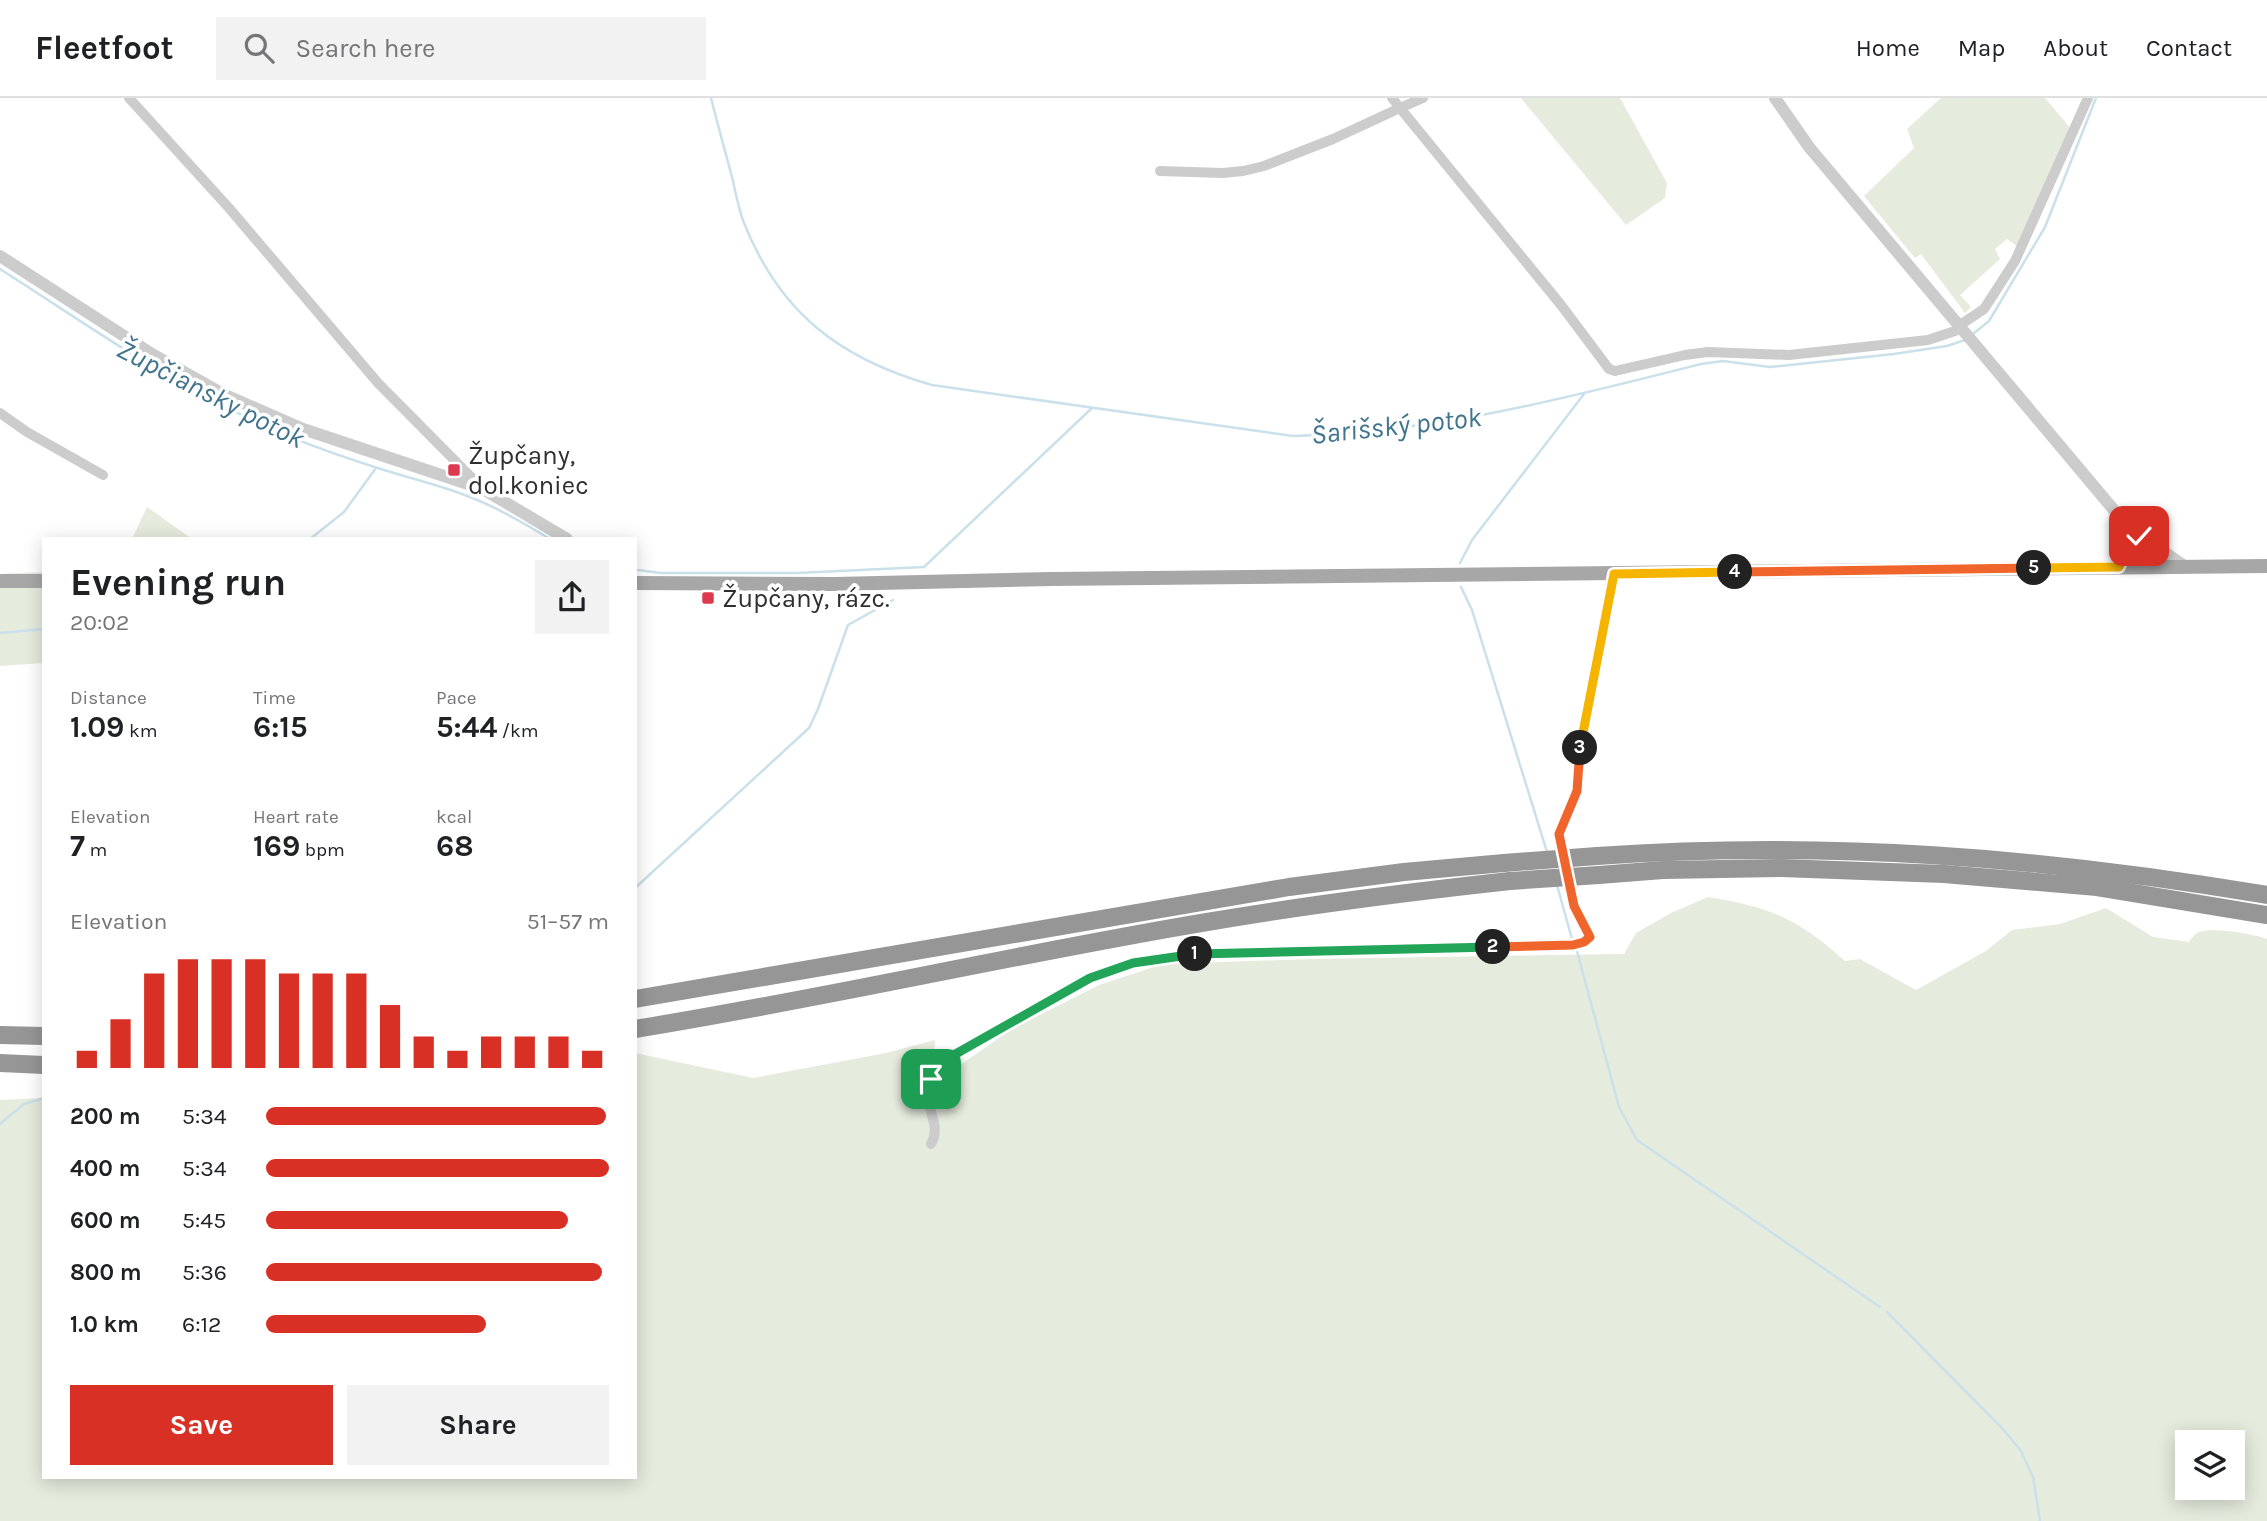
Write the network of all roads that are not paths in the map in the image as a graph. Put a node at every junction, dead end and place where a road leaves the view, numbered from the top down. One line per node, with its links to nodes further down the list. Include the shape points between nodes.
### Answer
1 (129, 98): 12 (street, via 378,383)
2 (1392, 98): 6 (street)
3 (1423, 98): 6 (street)
4 (1775, 98): 9 (street, via 1809,147)
5 (2088, 98): 9 (street, via 2028,236 1984,309)
6 (1400, 108): 7 (street, via 1264,166 1223,173); 9 (street, via 1609,369 1708,352 1789,355 1887,346 1928,340)
7 (1160, 171)
8 (0, 256): 12 (street, via 223,394 303,429)
9 (1962, 328): 13 (street)
10 (0, 414): 11 (street)
11 (103, 475)
12 (483, 488): 14 (street)
13 (2130, 528): 15 (street); 16 (street)
14 (564, 537)
15 (2183, 565): 16 (main road); 17 (main road)
16 (2119, 567): 18 (main road)
17 (2266, 567)
18 (1614, 574): 21 (main road); 30 (street, via 1586,713 1577,791 1559,834 1574,906 1590,937 1573,945 1198,954 1112,969 1049,999 942,1063 928,1090 935,1132)
19 (0, 581): 20 (main road)
20 (42, 581)
21 (637, 583)
22 (2267, 895): 24 (highway, bridge, via 2098,869 1945,855 1733,850 1597,856 1289,887)
23 (2267, 915): 25 (highway, bridge, via 2097,887 1944,874 1663,870 1418,891 1207,922)
24 (637, 999)
25 (637, 1029)
26 (0, 1035): 27 (highway)
27 (42, 1036)
28 (0, 1063): 29 (highway)
29 (42, 1065)
30 (931, 1144)

